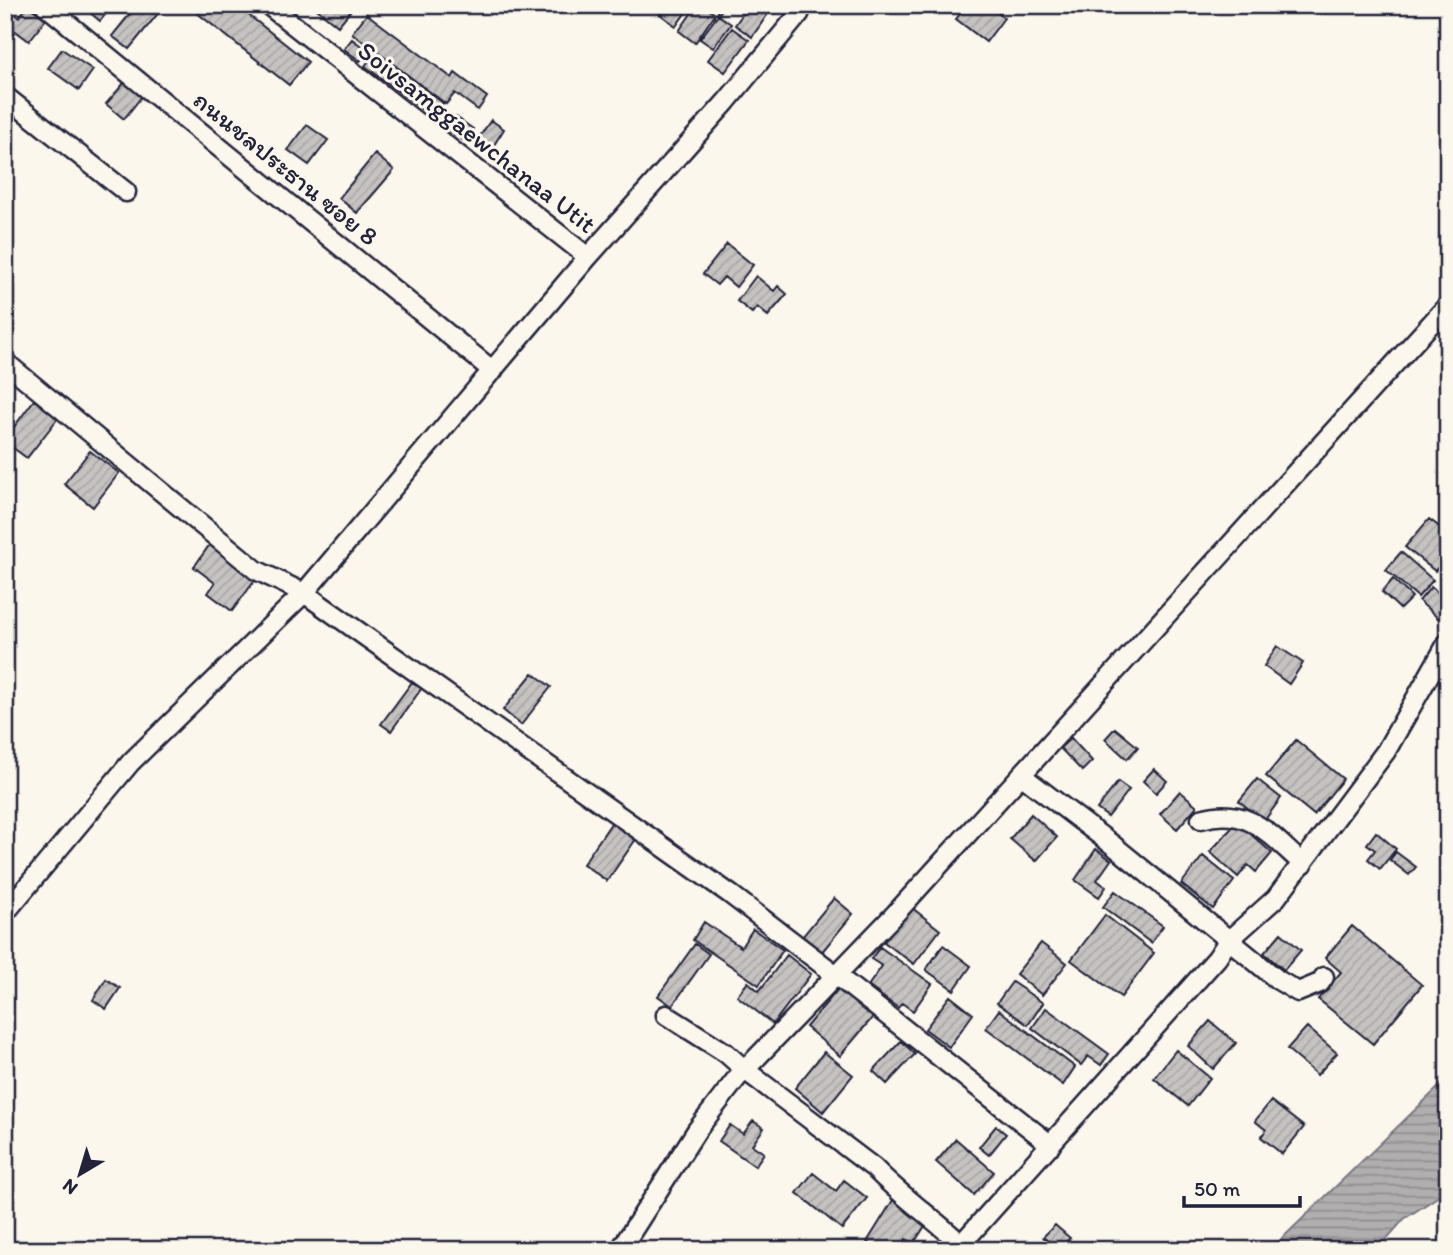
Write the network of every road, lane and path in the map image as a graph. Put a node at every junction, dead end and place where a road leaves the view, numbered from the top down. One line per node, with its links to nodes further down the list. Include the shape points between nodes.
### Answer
1 (46, 5): 9 (street, ถนนชลประธาน ซอย 8)
2 (268, 5): 6 (street, Soivsamggaewchanaa Utit)
3 (797, 8): 6 (street, via 726,102)
4 (5, 96): 5 (street)
5 (126, 192)
6 (588, 257): 9 (street)
7 (1448, 305): 12 (street)
8 (5, 362): 10 (street, via 256,570)
9 (493, 371): 10 (street)
10 (304, 593): 15 (street, via 131,762); 17 (street)
11 (1446, 652): 14 (street, via 1386,751)
12 (1021, 775): 16 (street); 17 (street)
13 (1201, 818): 14 (street, via 1220,813 1240,816)
14 (1303, 864): 16 (street, via 1276,898)
15 (5, 913)
16 (1228, 941): 18 (street, via 1298,992 1320,983); 21 (street)
17 (836, 975): 20 (street); 21 (street)
18 (1324, 976)
19 (666, 1015): 20 (street)
20 (745, 1070): 22 (street, via 874,1168); 23 (street, via 697,1130)
21 (1051, 1145): 22 (street)
22 (958, 1247)
23 (620, 1250)

